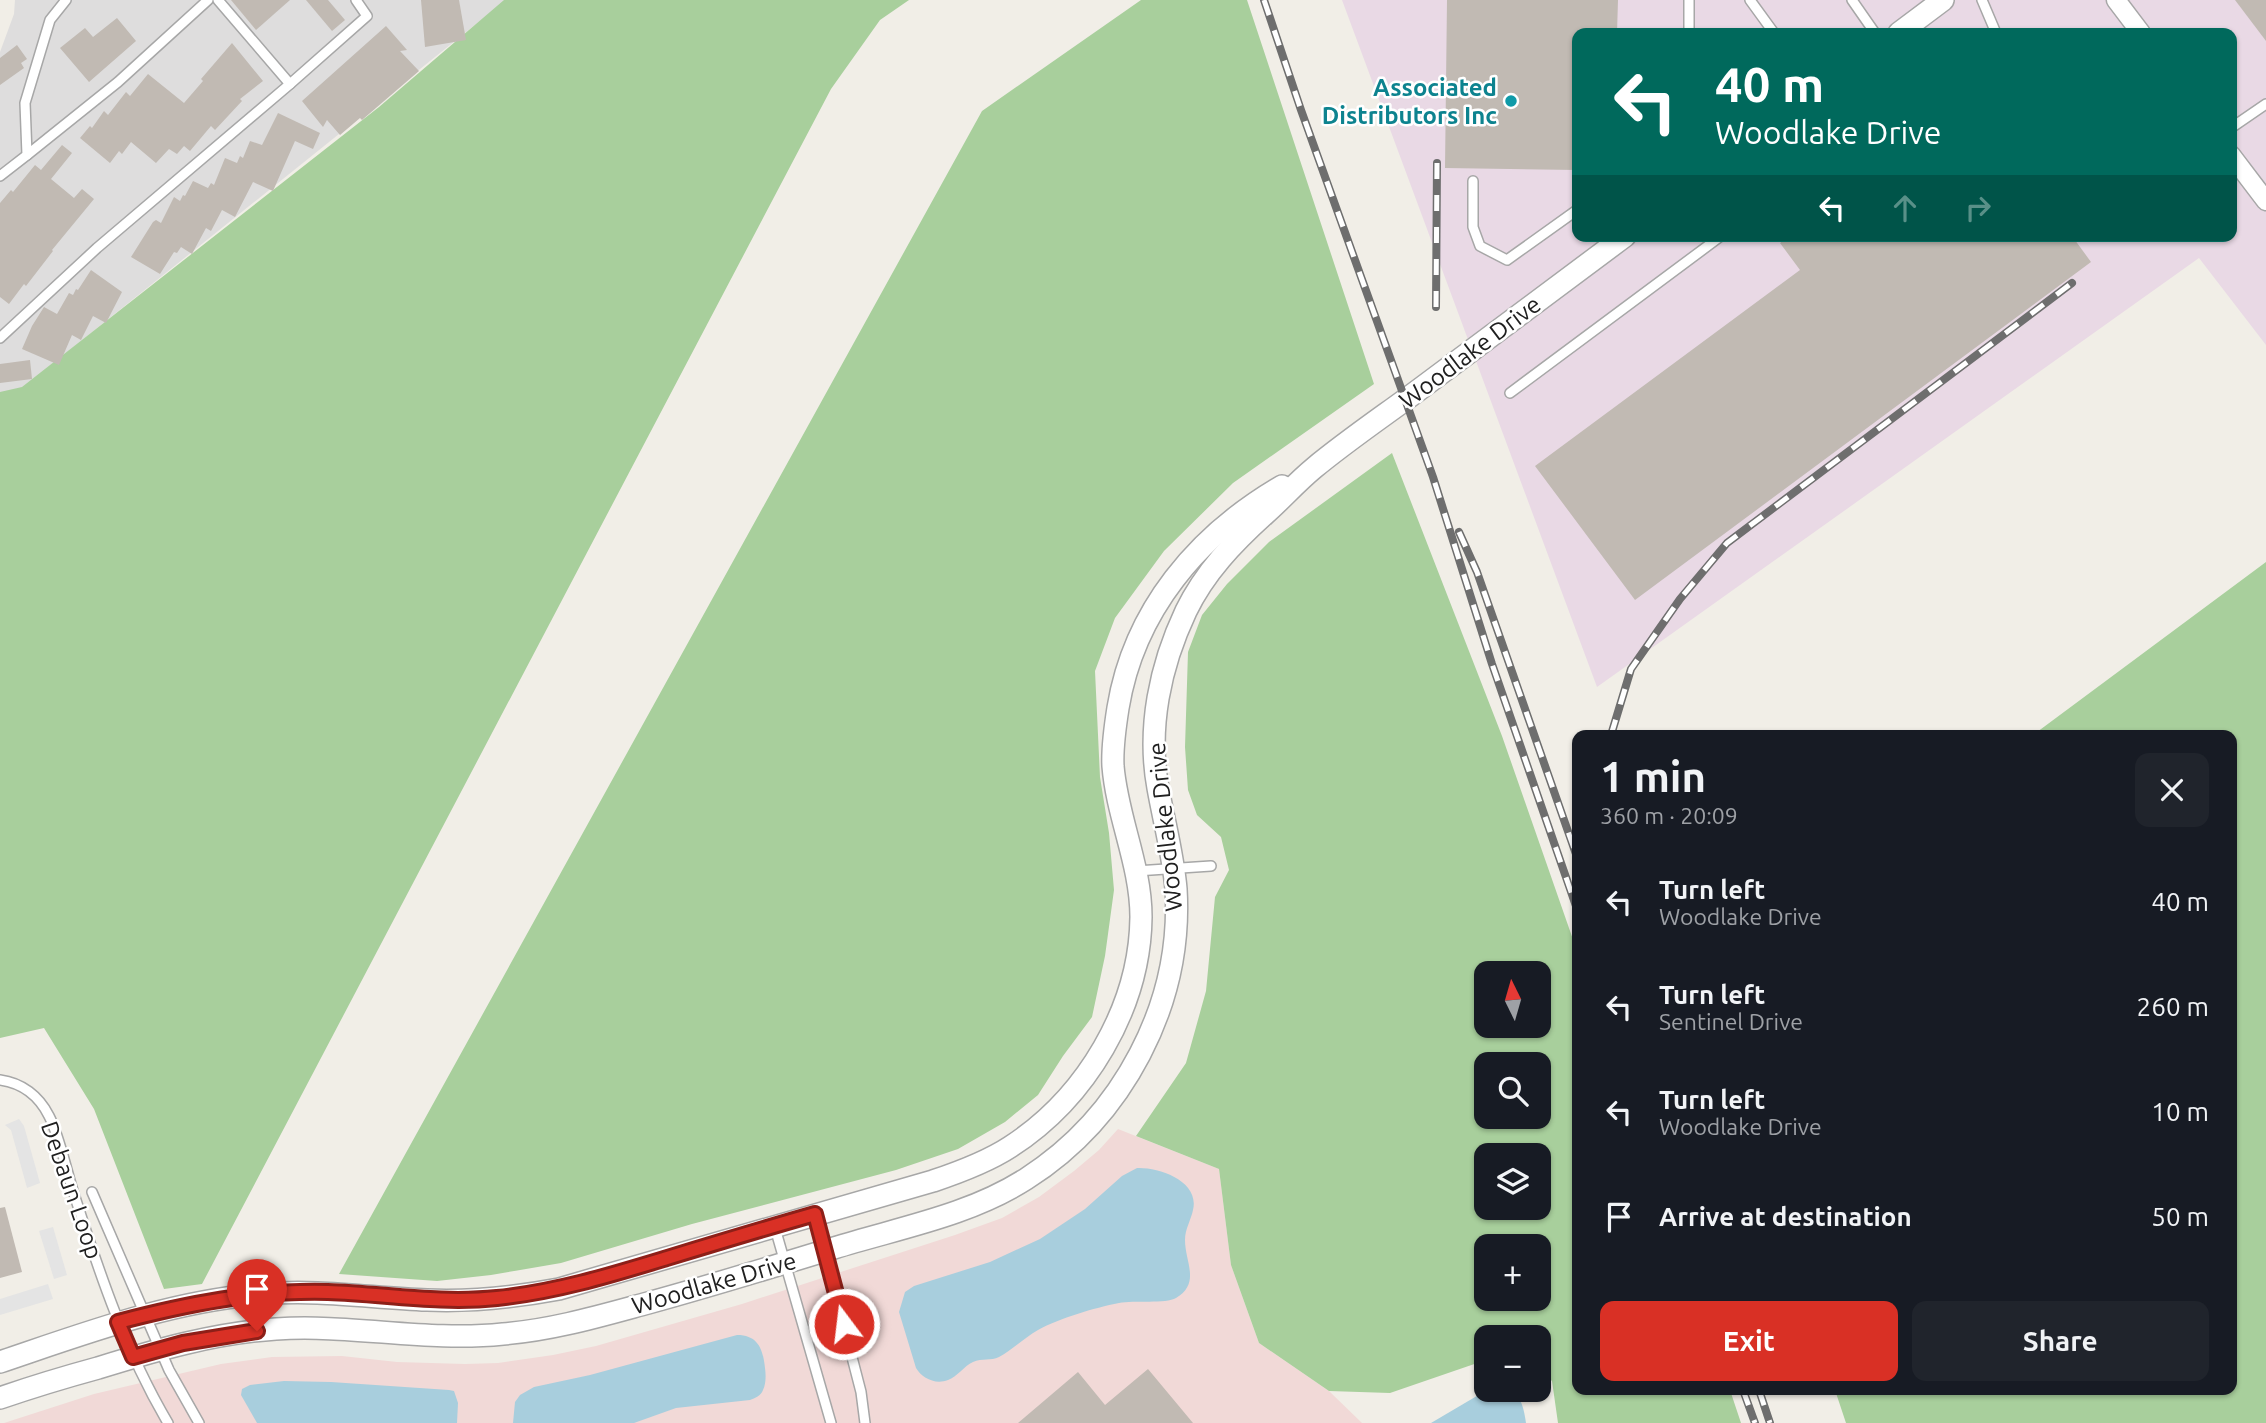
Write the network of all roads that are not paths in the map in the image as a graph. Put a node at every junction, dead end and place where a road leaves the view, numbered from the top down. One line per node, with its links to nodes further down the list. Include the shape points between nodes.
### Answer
1 (66, 0): 20 (lane, via 50,20 25,103)
2 (208, 0): 20 (lane, via 118,82)
3 (218, 0): 17 (lane)
4 (356, 0): 17 (lane, via 368,16)
5 (1689, 0): 11 (lane)
6 (1750, 0): 12 (lane)
7 (1852, 0): 13 (lane)
8 (1943, 0): 14 (street)
9 (1982, 0): 15 (lane)
10 (2116, 0): 16 (street)
11 (1689, 28)
12 (1770, 28)
13 (1872, 28)
14 (1906, 28)
15 (1994, 28)
16 (2137, 28)
17 (290, 85): 28 (lane, via 97,248)
18 (2266, 104): 19 (lane)
19 (2237, 124)
20 (27, 155): 22 (lane)
21 (2237, 163): 24 (street)
22 (0, 176)
23 (1473, 181): 25 (lane, via 1474,227 1480,246 1507,260)
24 (2266, 201)
25 (1572, 214)
26 (1617, 242): 30 (street, Woodlake Drive)
27 (1713, 242): 29 (lane)
28 (0, 338)
29 (1510, 393)
30 (1314, 468): 32 (street, Woodlake Drive, via 1217,562 1195,594 1172,646 1157,703 1154,747 1157,787); 33 (street, Woodlake Drive, via 1251,504 1198,550 1168,586 1139,639 1119,697 1113,765)
31 (1211, 866): 32 (lane)
32 (1174, 869): 33 (lane); 38 (street, Woodlake Drive, via 1174,944 1161,1004 1127,1078 1085,1131 1029,1177 987,1200)
33 (1136, 871): 36 (street, Woodlake Drive, via 1140,934 1126,998 1097,1059 1056,1111 1010,1147 960,1172)
34 (0, 1080): 41 (lane, Debaun Loop, via 25,1088 50,1118)
35 (92, 1192): 40 (lane, Debaun Loop)
36 (815, 1214): 37 (street, Woodlake Drive); 38 (lane)
37 (775, 1226): 39 (lane); 40 (street, Woodlake Drive, via 527,1295 460,1301 328,1292 262,1294)
38 (824, 1250): 39 (street, Woodlake Drive); 49 (lane, via 862,1392)
39 (785, 1263): 42 (street, Woodlake Drive, via 537,1330 438,1337 274,1329); 48 (lane)
40 (145, 1315): 41 (street, Woodlake Drive); 42 (lane, Debaun Loop)
41 (118, 1322): 43 (lane, Debaun Loop); 44 (street, Woodlake Drive)
42 (159, 1349): 43 (street, Woodlake Drive); 47 (lane, Debaun Loop)
43 (133, 1357): 45 (street, Woodlake Drive); 46 (lane, Debaun Loop)
44 (0, 1362)
45 (0, 1398)
46 (168, 1423)
47 (198, 1423)
48 (831, 1423)
49 (865, 1423)

